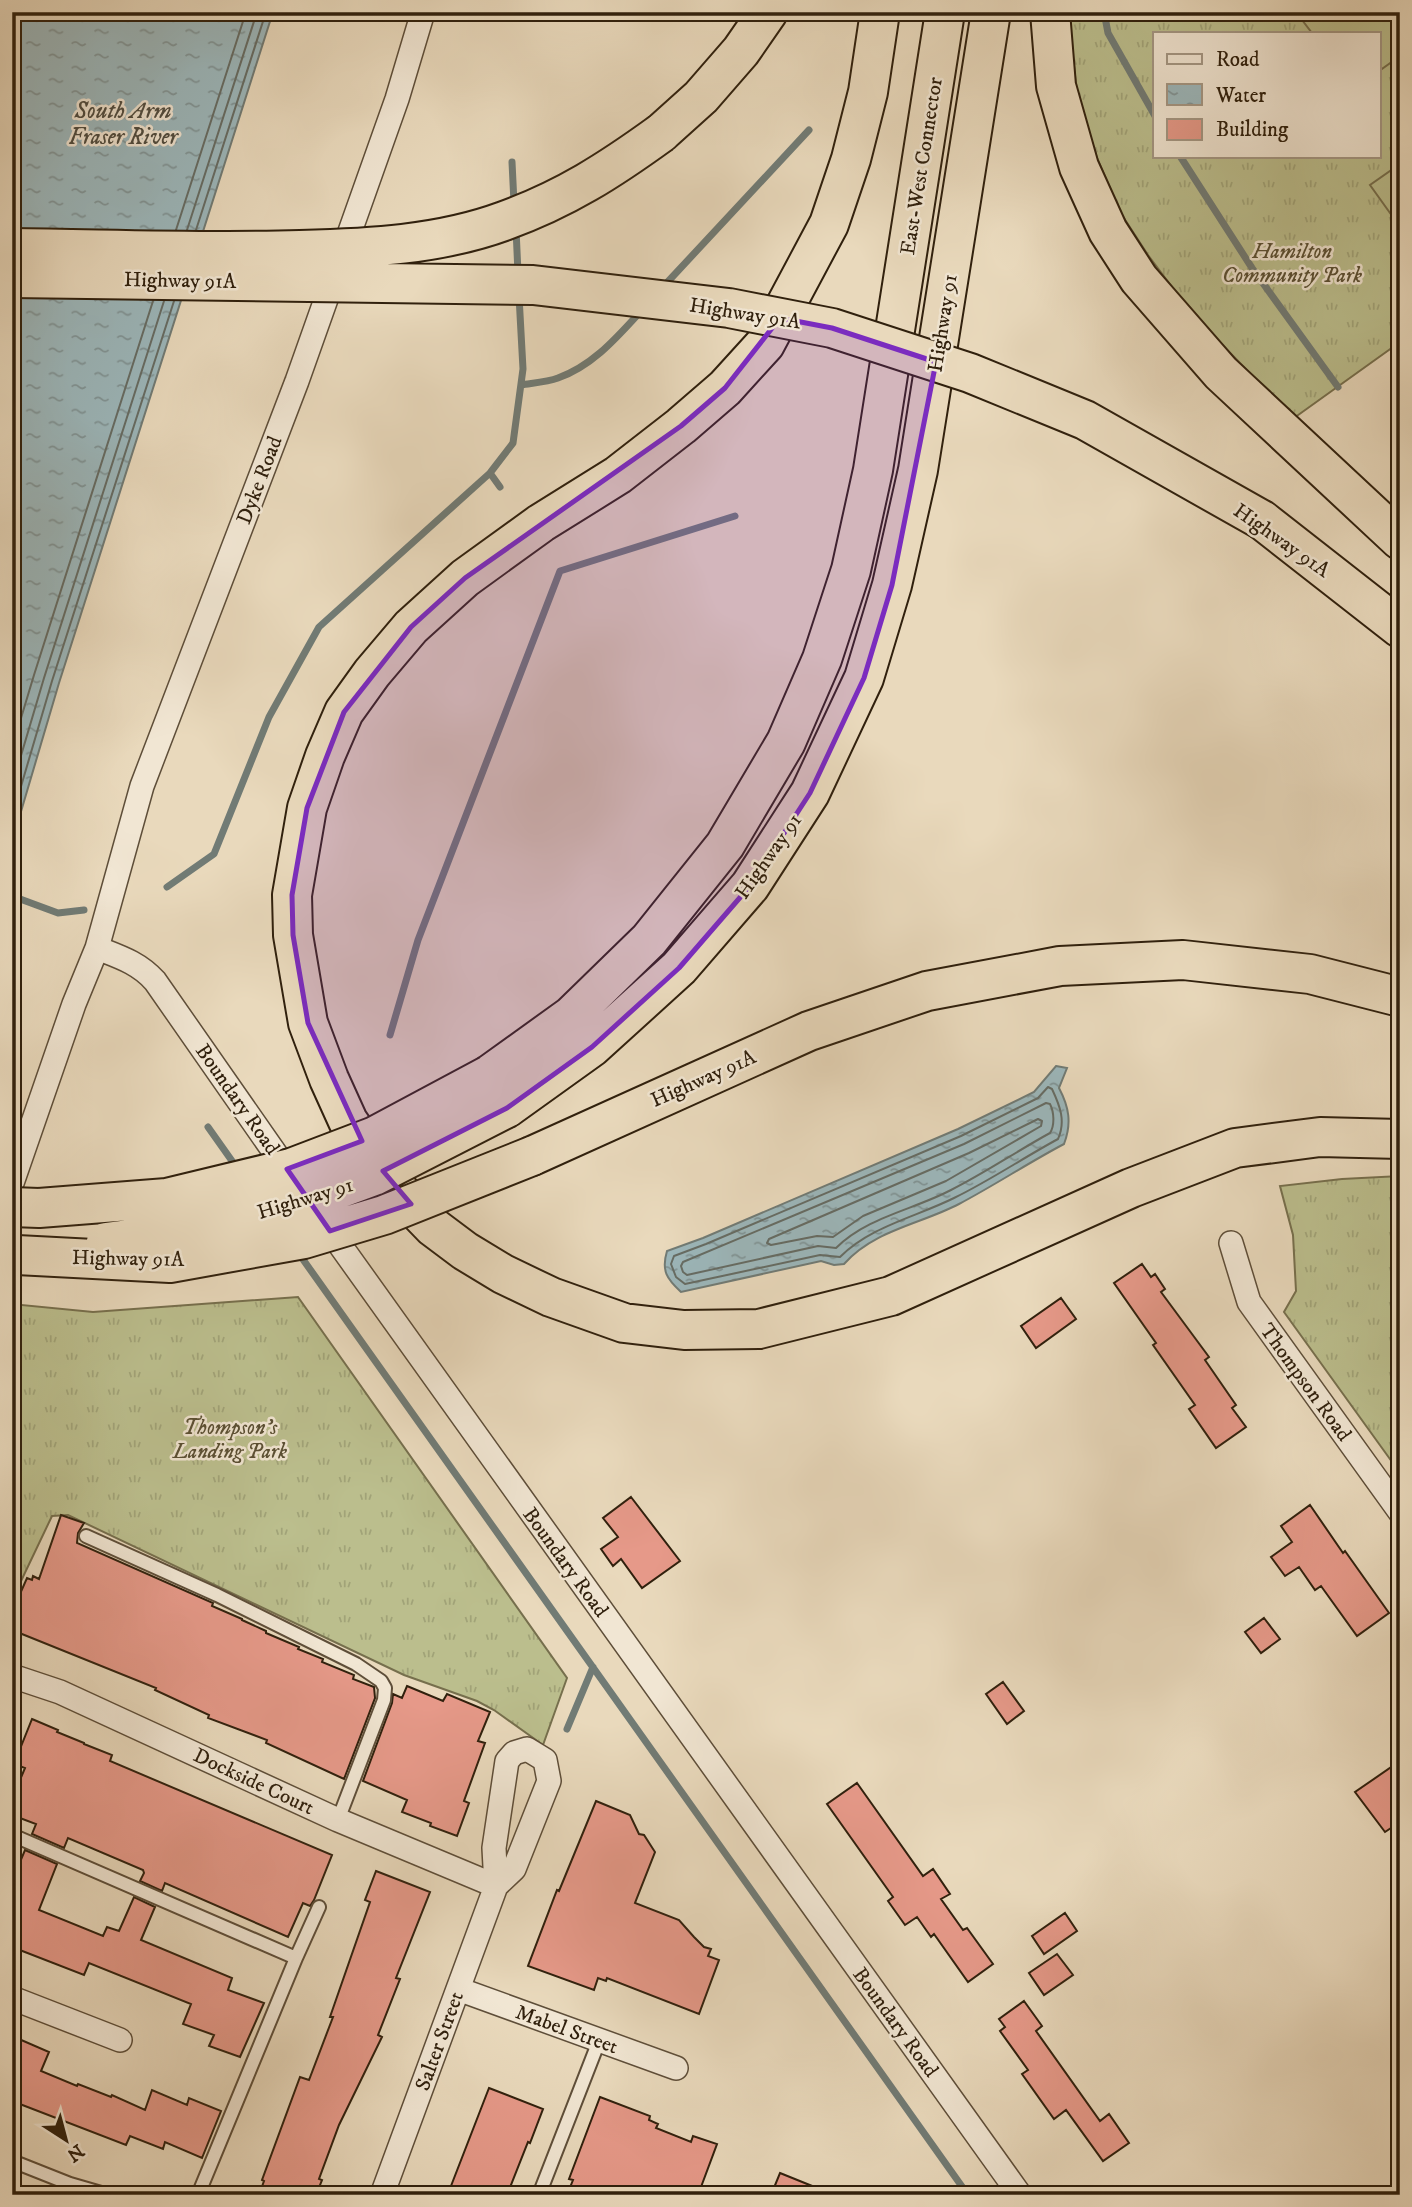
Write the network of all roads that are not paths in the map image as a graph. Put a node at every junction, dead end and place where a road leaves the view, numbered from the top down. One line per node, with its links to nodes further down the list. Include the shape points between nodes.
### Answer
1 (423, 12): 12 (street, Dyke Road, via 397,99 297,381 142,786)
2 (768, 12): 7 (highway, bridge, via 701,97 661,133 609,171 559,199 502,222 397,245 285,250)
3 (880, 12): 14 (highway, via 868,92 833,211 765,344 725,388 671,435 465,578 411,627 344,712 307,808 292,895 293,935 308,1023 348,1121 405,1198 433,1227 466,1251 551,1297 624,1322 684,1330 759,1329 891,1296 1131,1188 1235,1149 1320,1137)
4 (944, 12): 9 (highway, East-West Connector)
5 (991, 12): 18 (highway, Highway 91, bridge, via 918,470 892,585 864,678 810,793 750,886 669,977 592,1047 507,1108 374,1176 293,1206 167,1234)
6 (1050, 12): 10 (highway, via 1056,86 1079,167 1108,231 1139,279 1221,373)
7 (12, 248)
8 (12, 278): 11 (highway, Highway 91A, bridge, via 533,285 729,309 832,328 970,373 1085,420 1262,520)
9 (897, 320): 16 (highway, Highway 91, bridge, via 873,470 851,570 822,660 786,742 725,845 649,940 570,1016 489,1075 375,1136 291,1168 167,1198)
10 (1400, 540)
11 (1400, 628)
12 (97, 948): 15 (street, Dyke Road); 37 (street, Boundary Road, via 130,960 156,981 367,1285)
13 (1400, 997): 18 (highway, Highway 91A, bridge, via 1310,974 1183,960 1060,966 927,991 809,1031 533,1156 384,1215 304,1239 170,1263)
14 (1400, 1139)
15 (12, 1183)
16 (12, 1208)
17 (1231, 1244): 19 (street, Thompson Road, via 1249,1302)
18 (15, 1255)
19 (1400, 1512)
20 (86, 1536): 22 (lane, via 356,1664 381,1681 384,1700)
21 (12, 1676): 22 (street, Dockside Court, via 60,1692)
22 (338, 1820): 24 (street, Dockside Court)
23 (12, 1835): 26 (lane)
24 (496, 1886): 24 (street, Salter Street, via 514,1870 549,1781 544,1760 527,1749 514,1754 504,1772 494,1848); 27 (street, Salter Street)
25 (319, 1906): 26 (lane)
26 (296, 1958): 34 (lane)
27 (458, 1989): 30 (street, Mabel Street); 35 (street, Salter Street)
28 (12, 1997): 29 (street)
29 (120, 2039)
30 (599, 2041): 31 (street, Mabel Street); 36 (lane)
31 (676, 2068)
32 (12, 2161): 33 (lane)
33 (108, 2195)
34 (198, 2195)
35 (382, 2195)
36 (539, 2195)
37 (1020, 2195)

